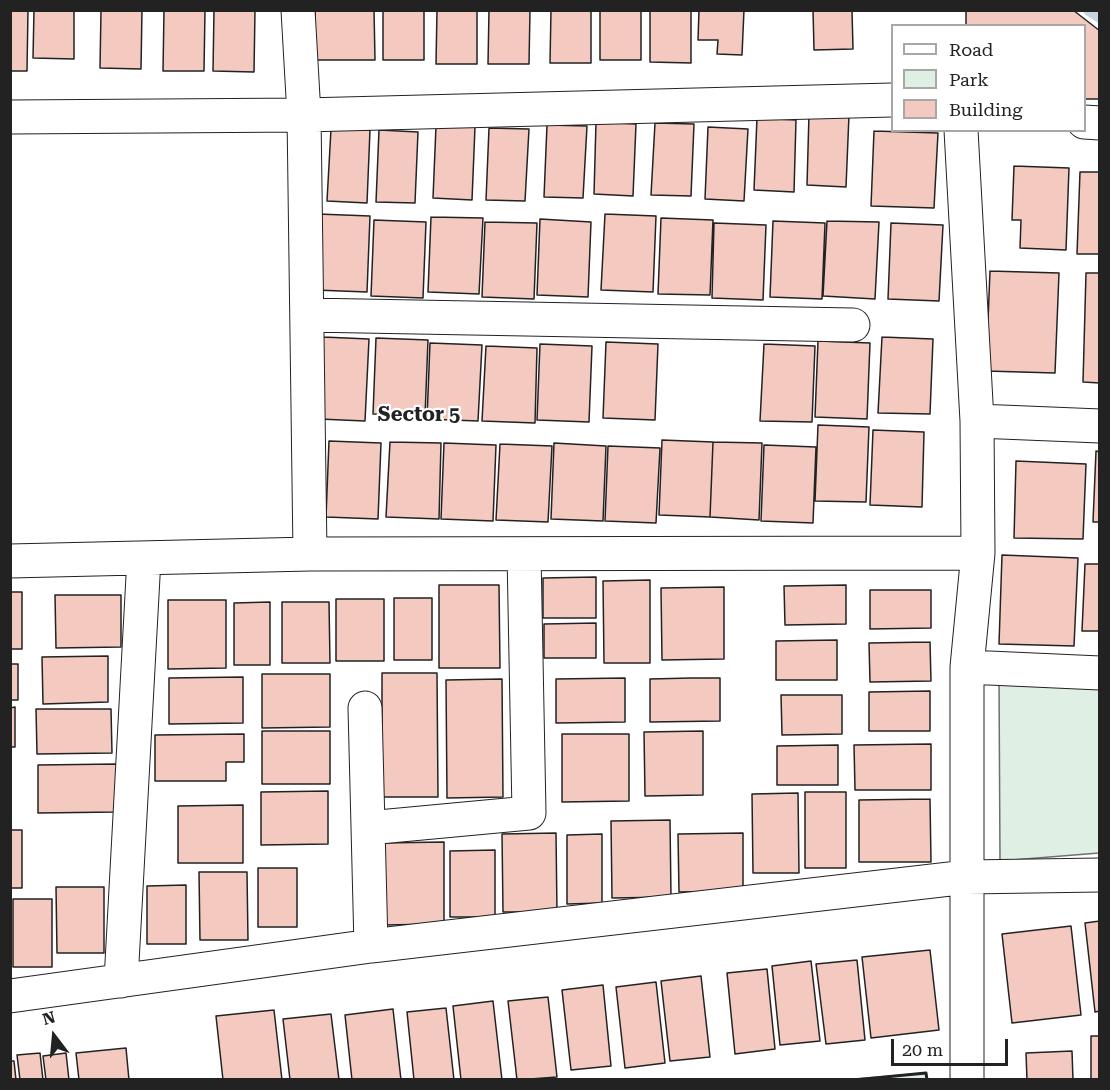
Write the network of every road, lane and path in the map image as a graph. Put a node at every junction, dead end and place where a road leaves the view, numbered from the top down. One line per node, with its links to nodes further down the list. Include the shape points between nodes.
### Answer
1 (298, 10): 3 (street)
2 (891, 100): 3 (street)
3 (304, 115): 4 (street); 6 (street)
4 (10, 117)
5 (961, 132): 8 (street)
6 (307, 315): 7 (street); 11 (street)
7 (853, 325)
8 (977, 421): 9 (street); 10 (street)
9 (1100, 426)
10 (978, 553): 12 (street); 15 (street)
11 (310, 554): 12 (street); 13 (street)
12 (524, 554): 18 (street, via 529,813)
13 (144, 558): 14 (street); 22 (street)
14 (10, 561)
15 (967, 667): 16 (street); 20 (street)
16 (1100, 673)
17 (364, 708): 18 (street)
18 (368, 828): 21 (street)
19 (1100, 875): 20 (street)
20 (967, 877): 21 (street); 24 (street)
21 (371, 946): 22 (street)
22 (121, 981): 23 (street)
23 (10, 996)
24 (967, 1080)

